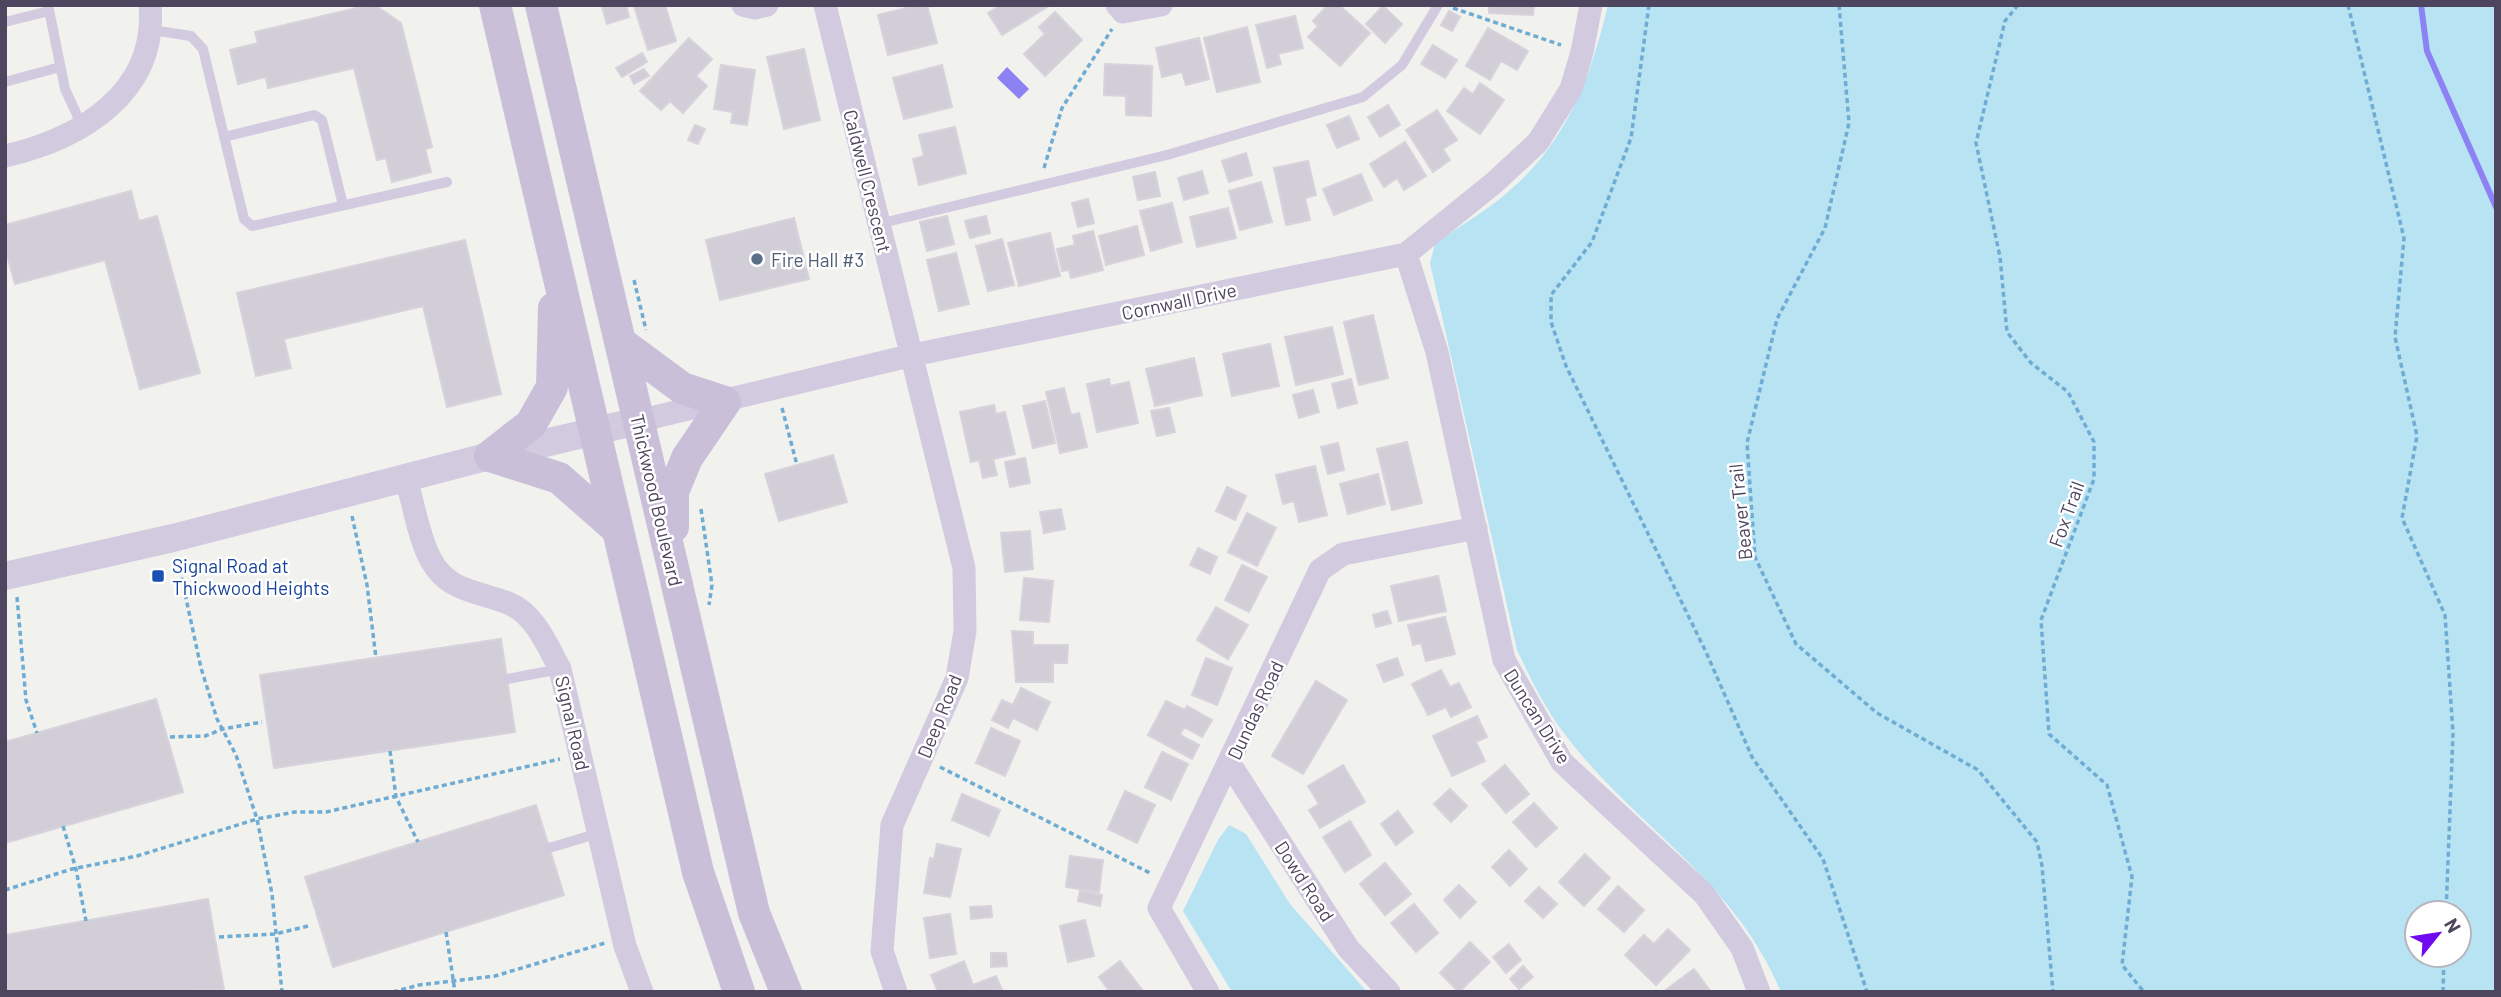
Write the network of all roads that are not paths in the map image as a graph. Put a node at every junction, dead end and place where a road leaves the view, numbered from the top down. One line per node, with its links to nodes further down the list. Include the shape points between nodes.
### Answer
1 (150, 5): 13 (street)
2 (495, 5): 23 (main road)
3 (541, 5): 24 (main road, Thickwood Boulevard)
4 (743, 5): 5 (street)
5 (767, 5)
6 (825, 5): 21 (street, Caldwell Crescent)
7 (1161, 5): 11 (street)
8 (1438, 5): 21 (lane, via 1402,65 1363,97 1167,156)
9 (1591, 5): 22 (street, Cornwall Drive, via 1571,89 1538,142)
10 (48, 8): 12 (lane); 14 (lane)
11 (1120, 8)
12 (5, 22)
13 (152, 30): 16 (street, via 128,90 101,117); 17 (lane, via 191,36 203,49)
14 (60, 67): 15 (lane); 16 (lane)
15 (5, 82)
16 (82, 126): 18 (street, via 32,150)
17 (224, 137): 20 (lane, via 244,219 252,226); 20 (lane, via 314,115 322,120)
18 (5, 156)
19 (447, 182): 20 (lane)
20 (343, 205)
21 (878, 224): 25 (street, Caldwell Crescent)
22 (1406, 254): 25 (street, Cornwall Drive); 31 (street, Duncan Drive, via 1437,352)
23 (556, 269): 28 (main road); 29 (main road, via 552,387 531,424)
24 (635, 341): 26 (main road, via 682,388); 27 (main road, Thickwood Boulevard)
25 (913, 355): 26 (street, Cornwall Drive); 43 (street, Deep Road, via 964,568 965,631 957,678 892,825 882,951)
26 (725, 402): 27 (street, Cornwall Drive); 33 (main road, via 688,458 673,492)
27 (638, 421): 28 (street); 33 (main road, Thickwood Boulevard)
28 (596, 432): 29 (street); 32 (main road)
29 (489, 456): 30 (street); 32 (main road, via 559,478)
30 (406, 478): 34 (street); 35 (street, Signal Road, via 431,560 451,584 510,603 539,628)
31 (1476, 528): 37 (street, Dundas Road, via 1343,554 1320,570); 46 (street, Duncan Drive, via 1504,660 1562,762 1704,894 1742,948)
32 (617, 529): 41 (main road, via 698,872)
33 (672, 563): 42 (main road, Thickwood Boulevard, via 754,913)
34 (9, 575)
35 (560, 668): 36 (lane); 38 (street, Signal Road)
36 (507, 679)
37 (1230, 764): 44 (street, Dundas Road, via 1159,908); 45 (street, Dowd Road, via 1348,948)
38 (598, 833): 39 (lane); 40 (street, Signal Road, via 623,937)
39 (549, 848)
40 (642, 992)
41 (739, 992)
42 (786, 992)
43 (896, 992)
44 (1208, 992)
45 (1389, 992)
46 (1759, 992)

